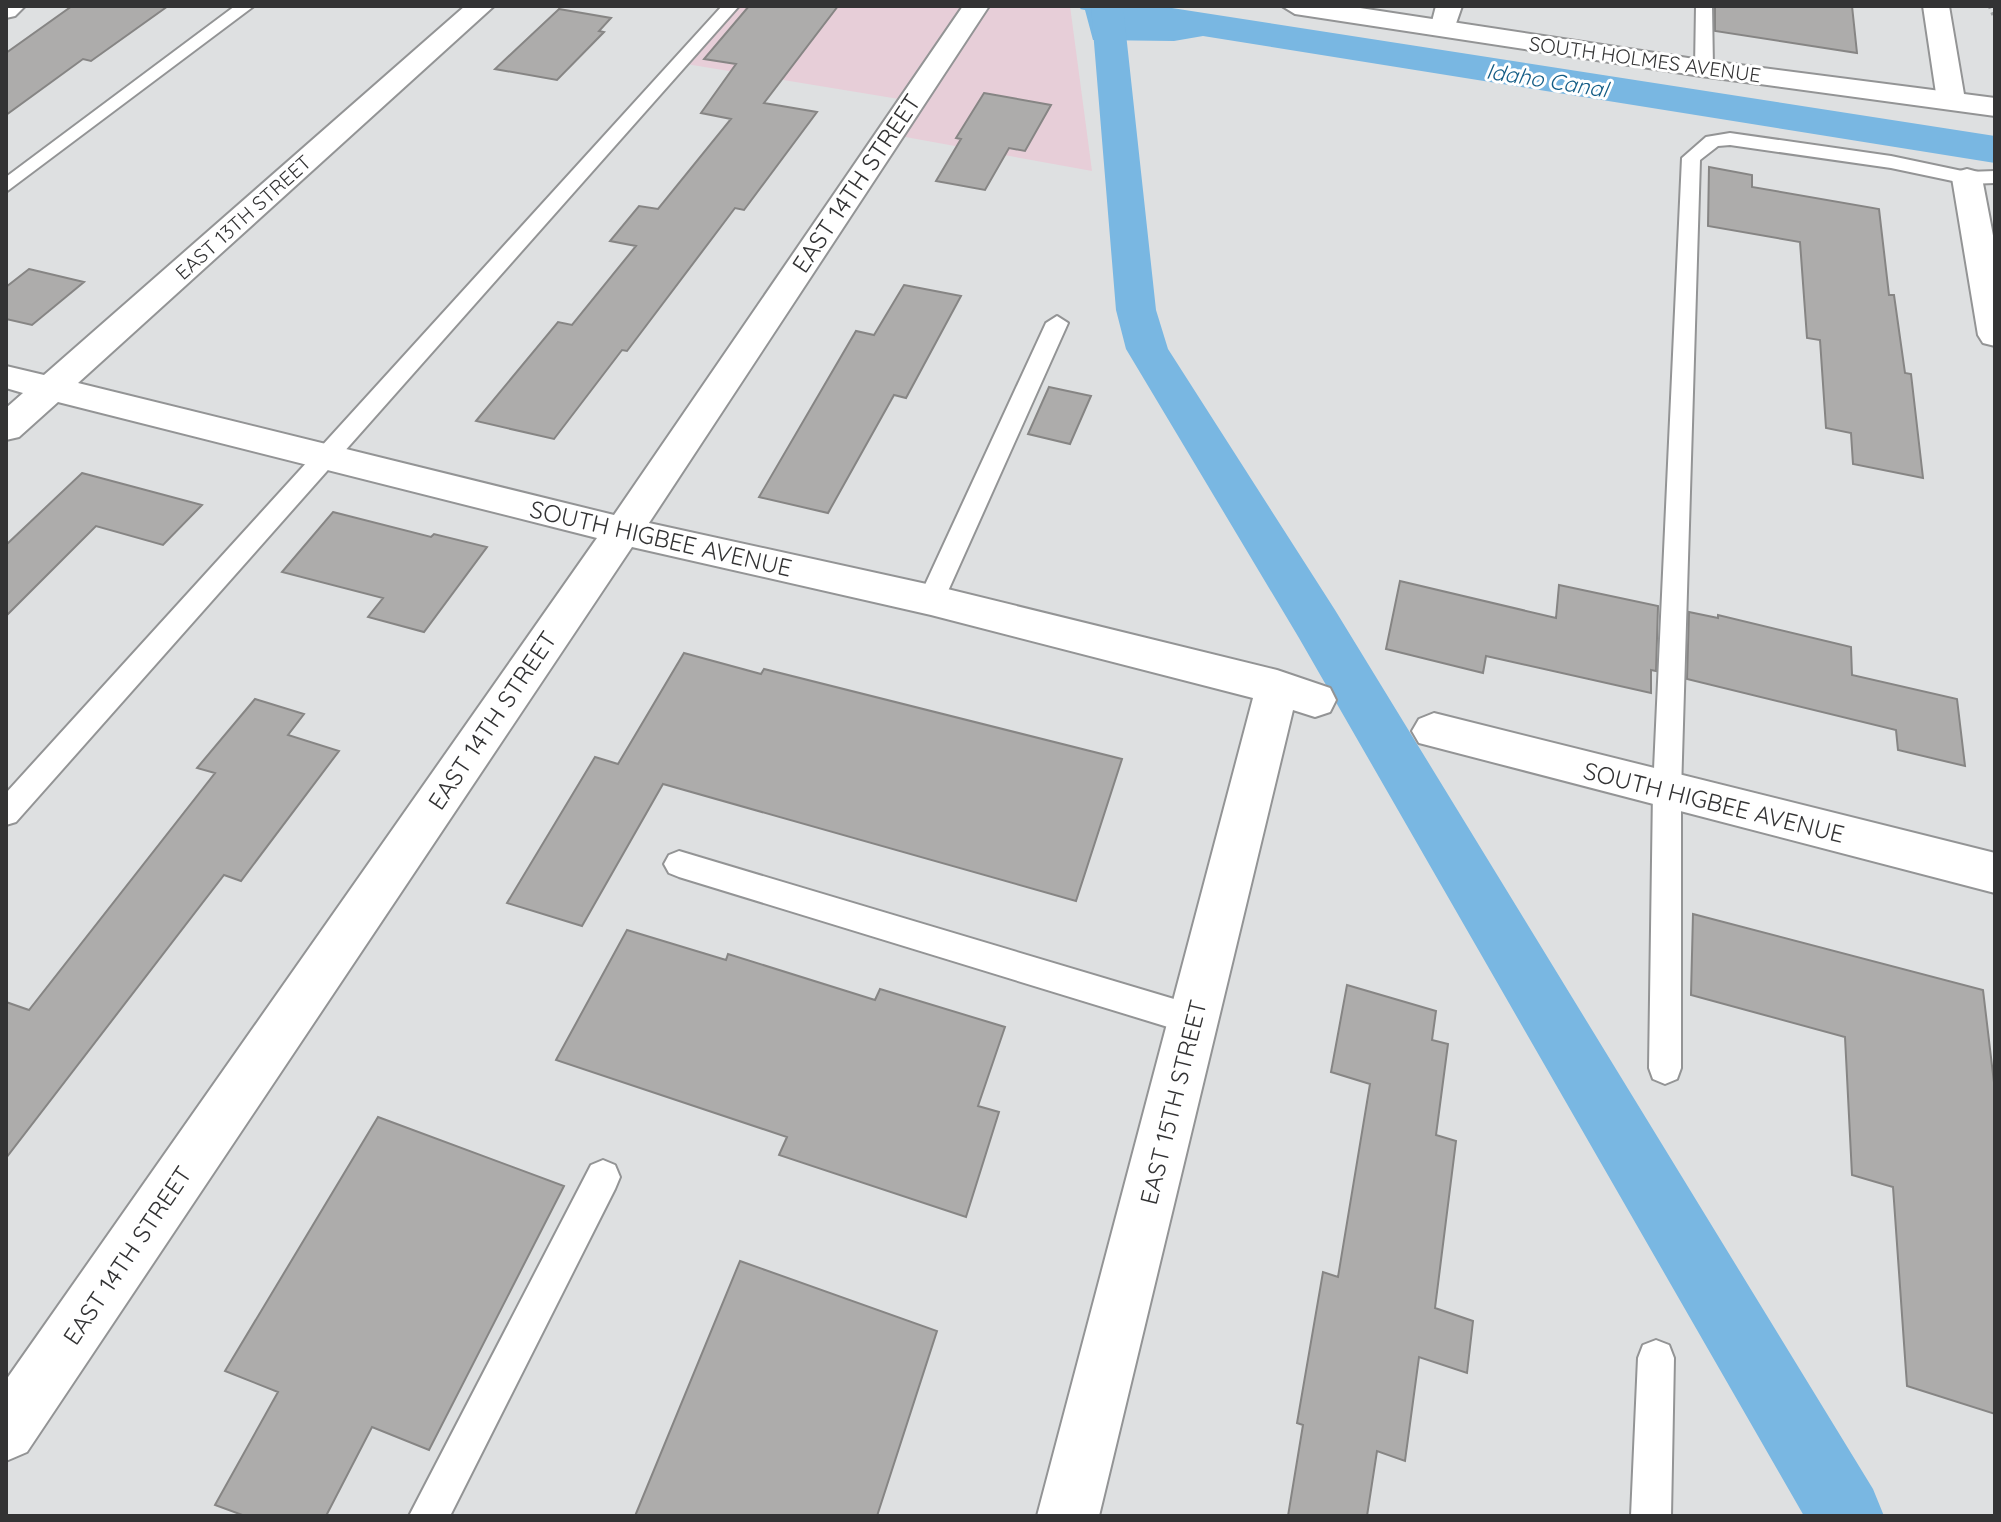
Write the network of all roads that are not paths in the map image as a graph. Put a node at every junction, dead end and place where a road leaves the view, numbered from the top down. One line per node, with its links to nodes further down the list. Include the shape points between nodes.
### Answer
1 (12, 6): 9 (street)
2 (246, 6): 15 (lane)
3 (481, 6): 19 (street, EAST 13TH STREET)
4 (731, 6): 21 (lane)
5 (976, 6): 22 (street, EAST 14TH STREET)
6 (1295, 6): 10 (street, SOUTH HOLMES AVENUE)
7 (1704, 6): 11 (lane)
8 (1936, 6): 12 (street)
9 (6, 10)
10 (1446, 17): 11 (street, SOUTH HOLMES AVENUE)
11 (1704, 68): 12 (street, SOUTH HOLMES AVENUE)
12 (1951, 100): 13 (street, SOUTH HOLMES AVENUE)
13 (1993, 106)
14 (1981, 178): 17 (street); 26 (lane, via 1730,139 1713,141 1691,158)
15 (6, 186)
16 (1057, 323): 23 (lane)
17 (1995, 335)
18 (6, 377): 19 (street, SOUTH HIGBEE AVENUE)
19 (50, 388): 20 (street, EAST 13TH STREET); 21 (street, SOUTH HIGBEE AVENUE)
20 (6, 428)
21 (326, 457): 22 (street, SOUTH HIGBEE AVENUE); 27 (lane)
22 (623, 531): 23 (street, SOUTH HIGBEE AVENUE); 34 (street, EAST 14TH STREET)
23 (931, 600): 24 (street, SOUTH HIGBEE AVENUE)
24 (1296, 694): 30 (street, EAST 15TH STREET)
25 (1434, 731): 26 (street, SOUTH HIGBEE AVENUE)
26 (1667, 791): 29 (street, SOUTH HIGBEE AVENUE); 31 (lane)
27 (6, 813)
28 (679, 864): 30 (lane)
29 (1995, 873)
30 (1194, 1020): 36 (street, EAST 15TH STREET)
31 (1665, 1068)
32 (603, 1177): 35 (lane)
33 (1656, 1358): 37 (lane)
34 (6, 1431)
35 (429, 1516)
36 (1068, 1516)
37 (1651, 1516)

